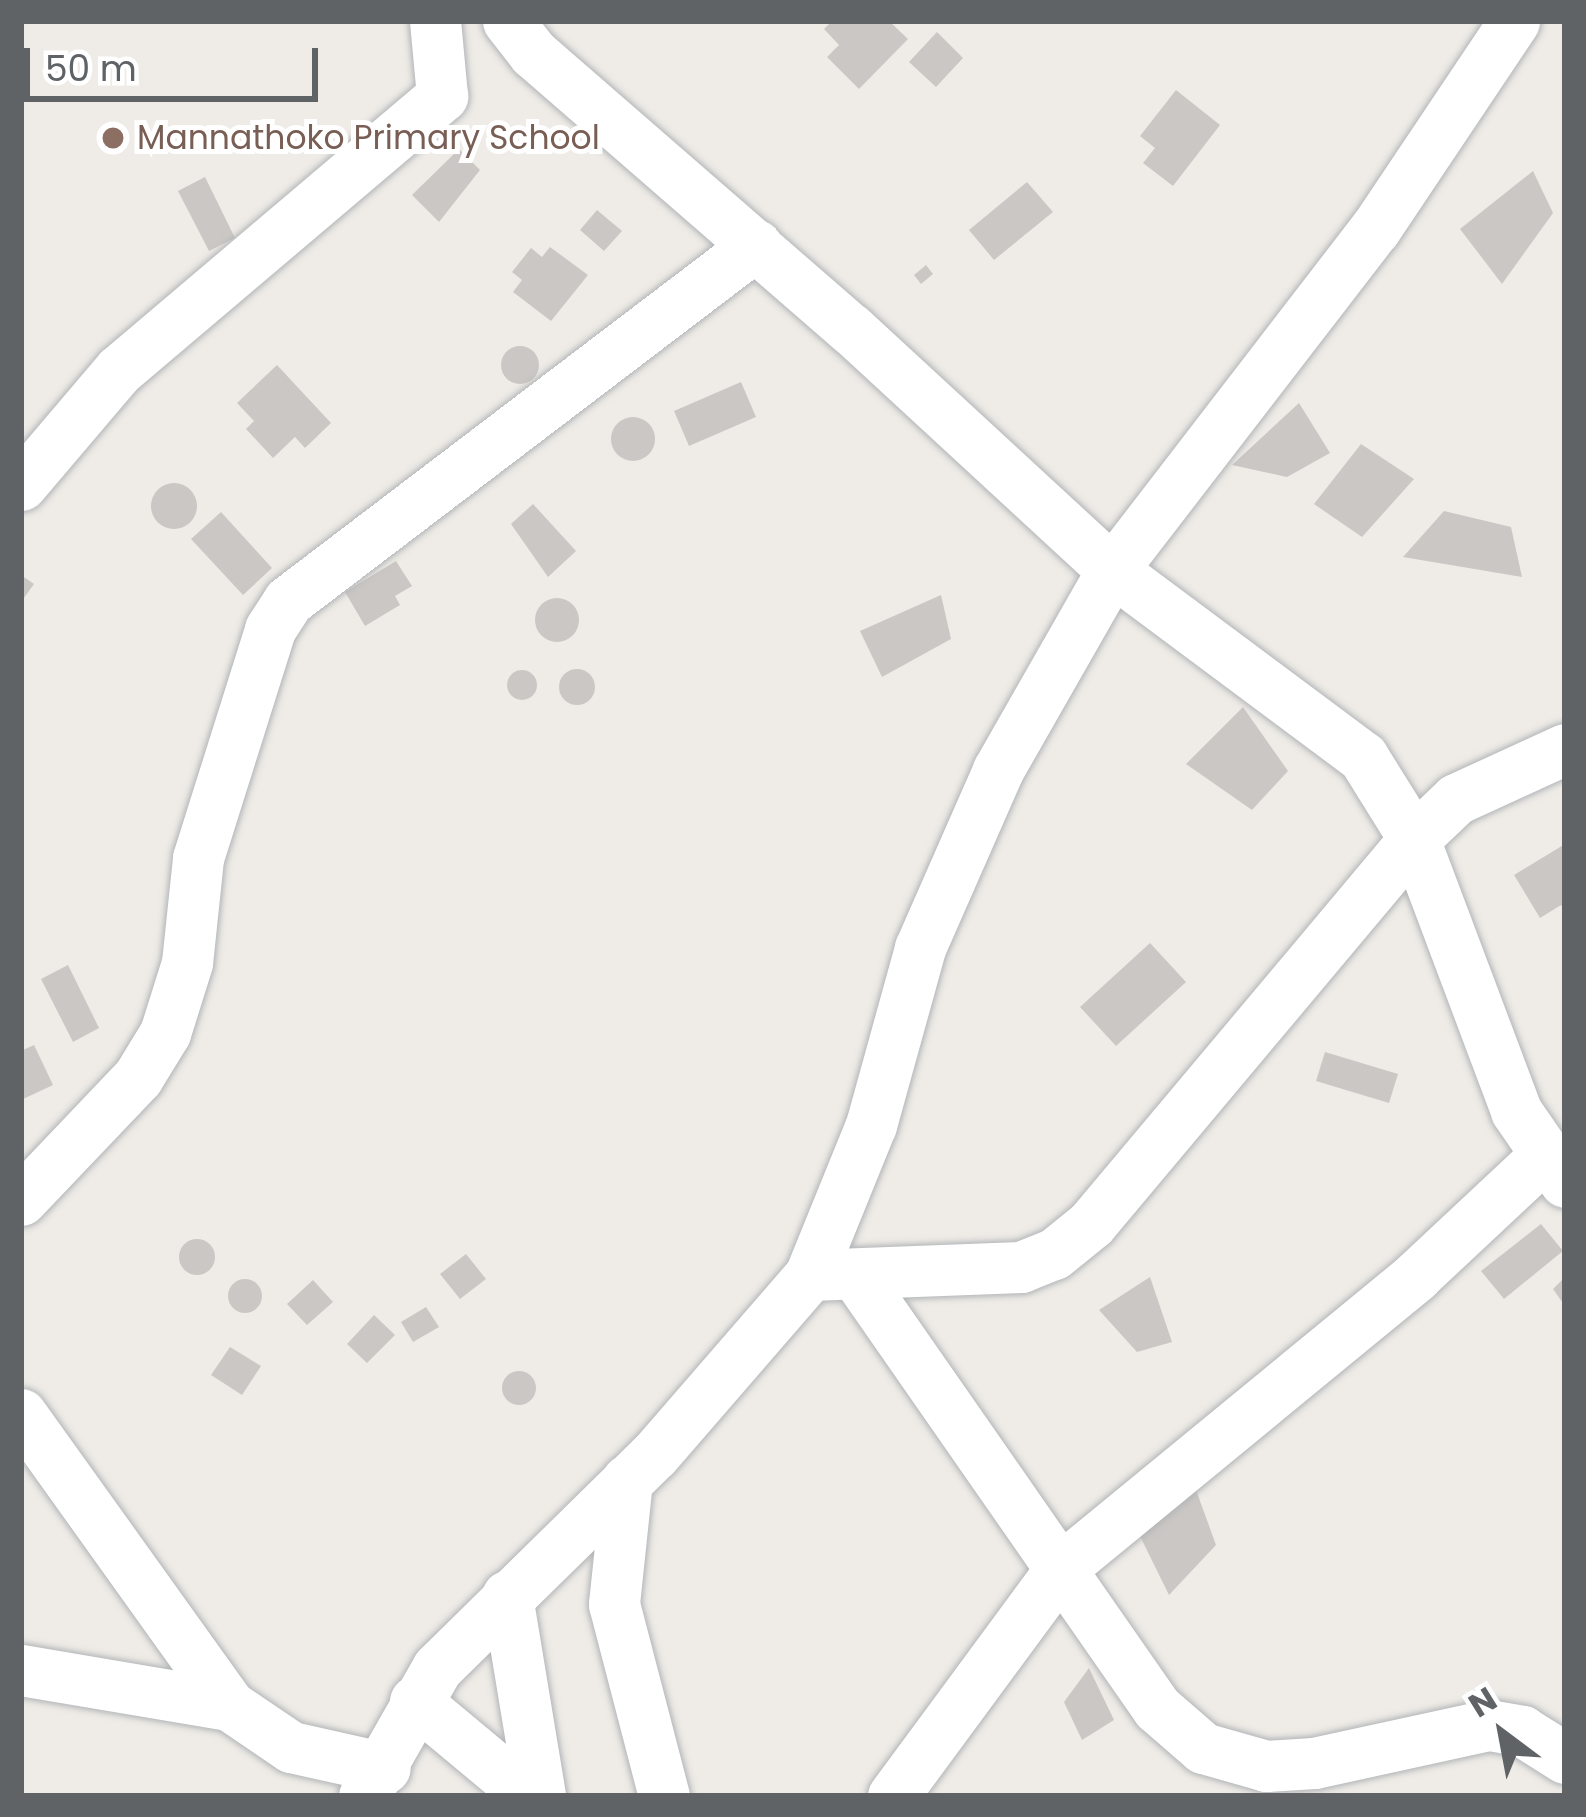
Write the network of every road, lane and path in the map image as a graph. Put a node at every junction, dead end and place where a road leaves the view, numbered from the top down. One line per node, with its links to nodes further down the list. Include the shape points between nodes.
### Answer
1 (435, 21): 5 (street, via 442,96 118,370)
2 (508, 21): 4 (street, via 533,53)
3 (1514, 21): 6 (street, via 1375,229)
4 (756, 245): 6 (street); 10 (street, via 288,601 270,629 198,858 187,963 165,1033 138,1077)
5 (21, 484)
6 (1112, 571): 8 (street, via 1363,758); 11 (street, via 972,822 920,948)
7 (1565, 749): 8 (street, via 1456,800)
8 (1414, 839): 9 (street, via 1516,1111); 11 (street, via 1091,1224 1054,1254 1021,1267)
9 (1554, 1170): 14 (street)
10 (21, 1200)
11 (833, 1274): 13 (street); 14 (street)
12 (21, 1414): 18 (street)
13 (626, 1480): 15 (street); 23 (street, via 614,1604)
14 (1061, 1568): 19 (street, via 1157,1708 1203,1748 1266,1766 1314,1763 1490,1725 1522,1731); 24 (street)
15 (507, 1596): 17 (street); 22 (street)
16 (21, 1670): 18 (street)
17 (415, 1700): 20 (street); 21 (street)
18 (229, 1705): 20 (street, via 291,1747)
19 (1565, 1758)
20 (374, 1782)
21 (529, 1796)
22 (539, 1796)
23 (664, 1796)
24 (893, 1796)

